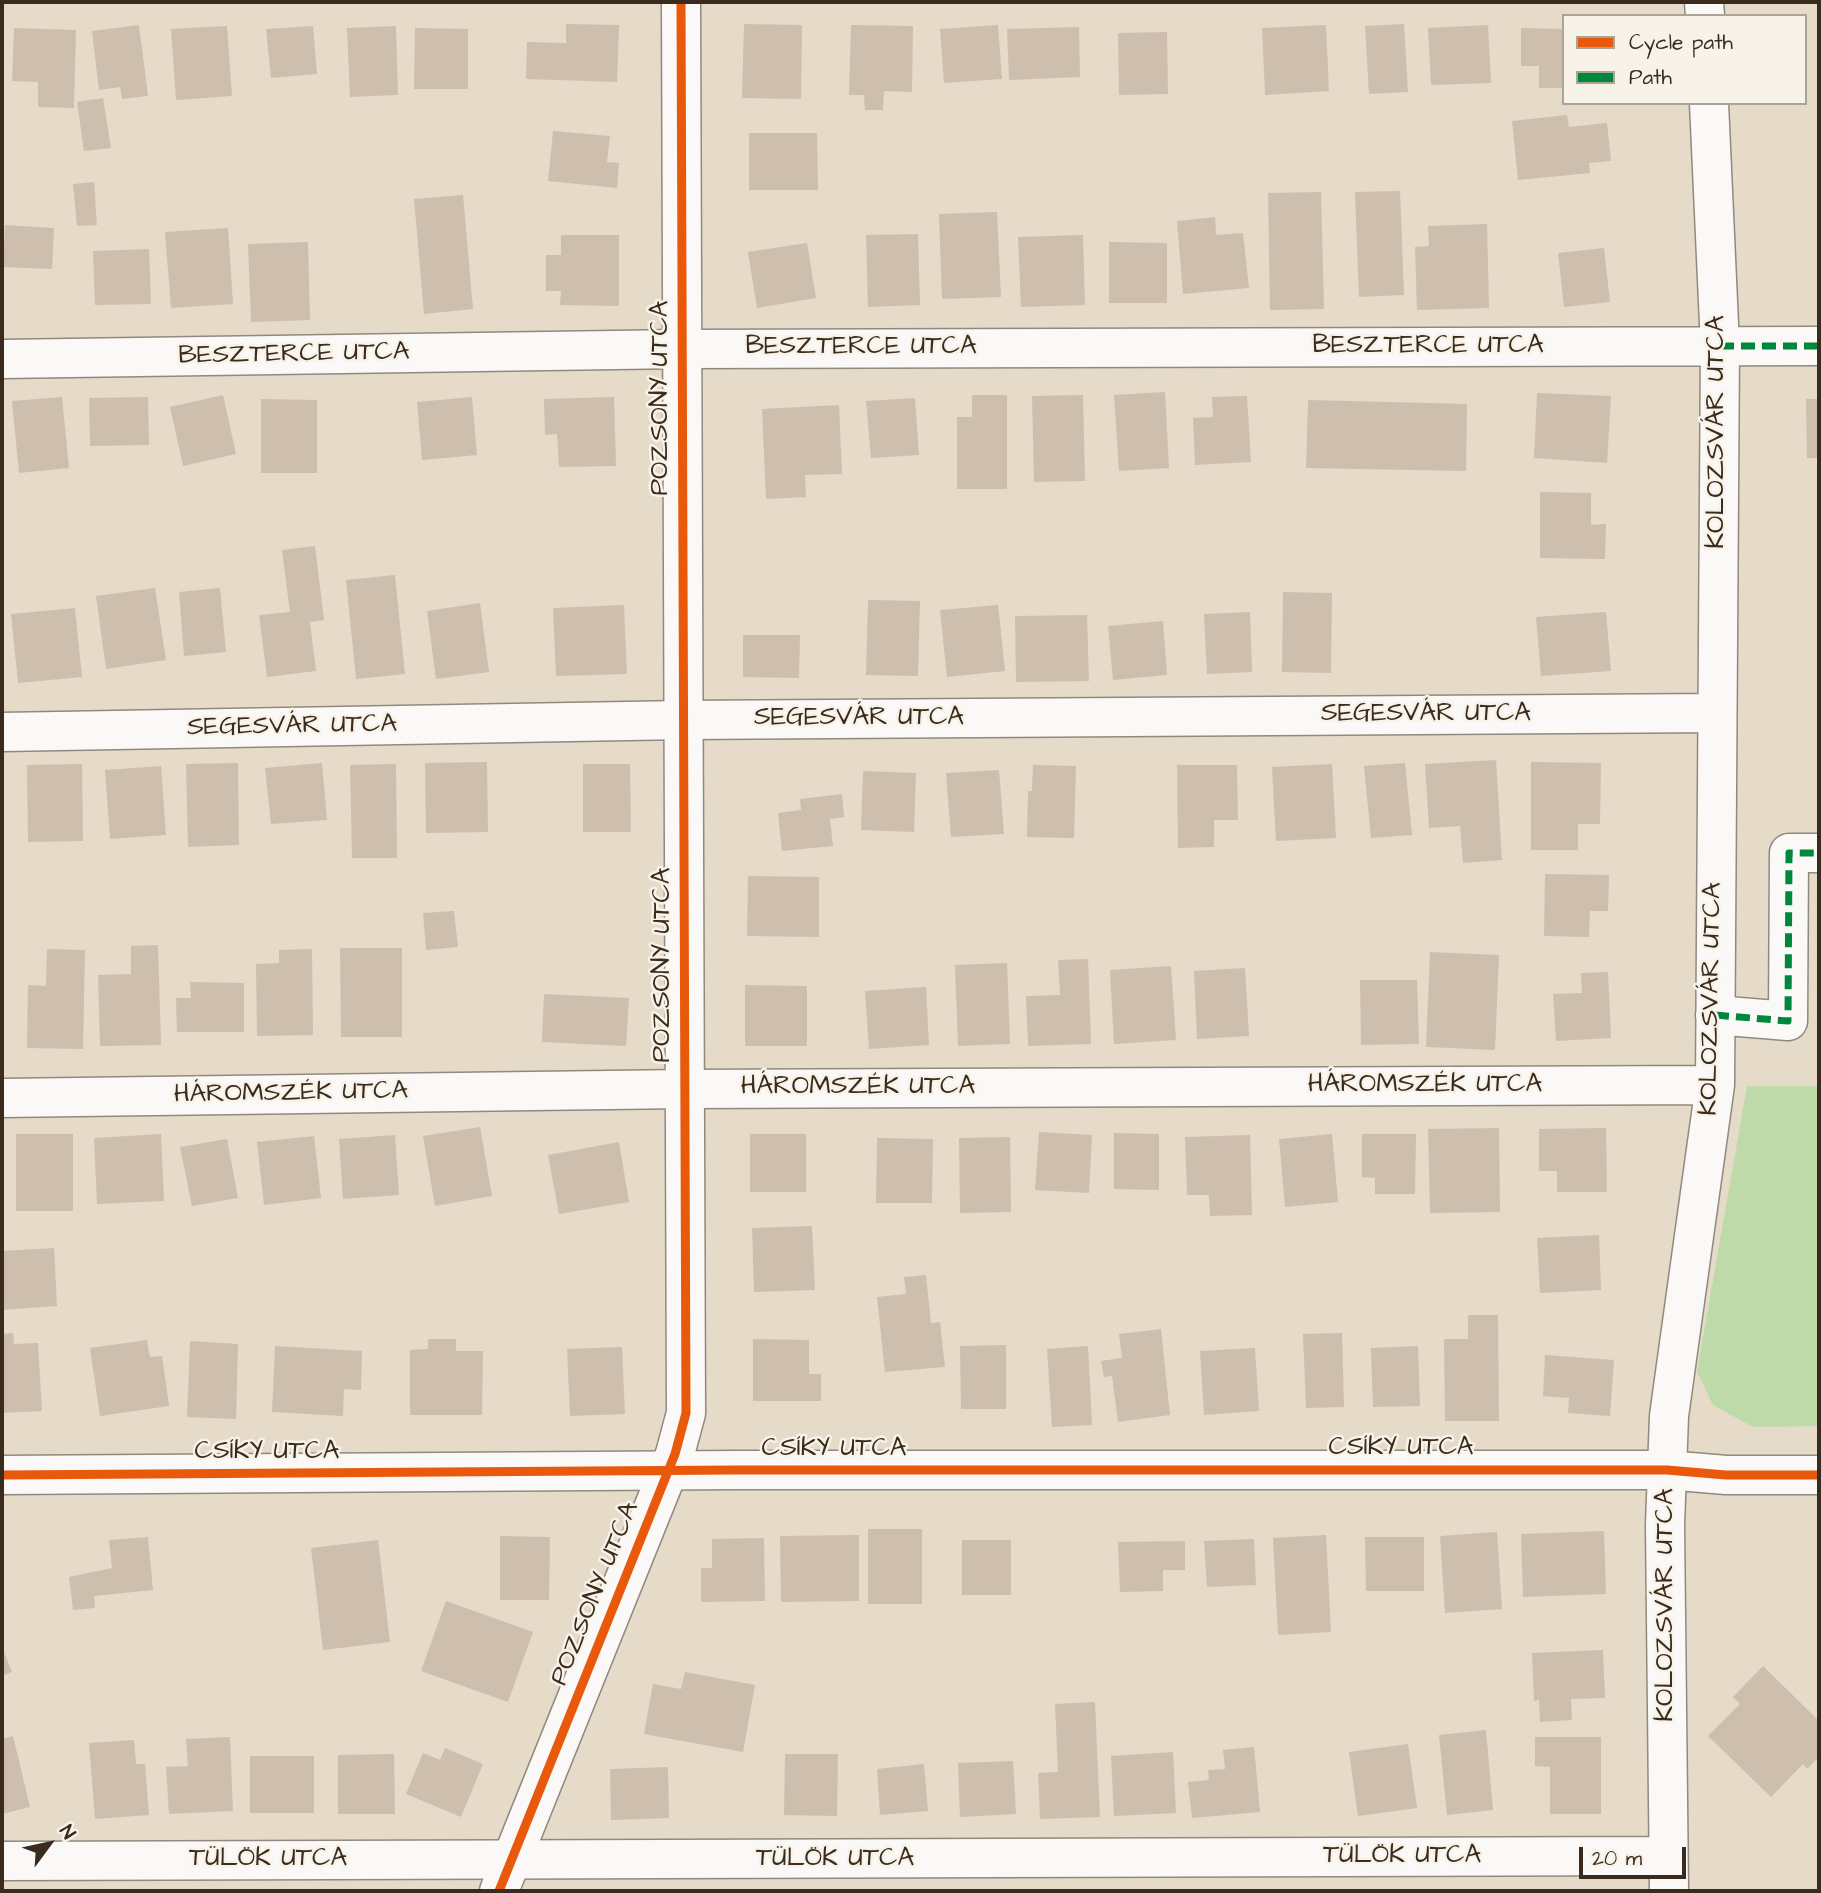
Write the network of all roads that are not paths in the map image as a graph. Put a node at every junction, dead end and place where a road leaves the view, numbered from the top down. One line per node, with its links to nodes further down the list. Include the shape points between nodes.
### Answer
1 (681, 2): 5 (street, POZSONY UTCA)
2 (1709, 105): 3 (street, KOLOZSVÁR UTCA)
3 (1720, 346): 4 (street, BESZTERCE UTCA); 5 (street, BESZTERCE UTCA); 7 (street, KOLOZSVÁR UTCA)
4 (1819, 346)
5 (683, 349): 6 (street, BESZTERCE UTCA); 8 (street, POZSONY UTCA)
6 (2, 359)
7 (1716, 713): 8 (street, SEGESVÁR UTCA); 11 (street, KOLOZSVÁR UTCA)
8 (684, 720): 9 (street, SEGESVÁR UTCA); 13 (street, POZSONY UTCA)
9 (2, 732)
10 (1819, 853): 11 (street, via 1789,853 1788,1021)
11 (1715, 1015): 12 (street, KOLOZSVÁR UTCA)
12 (1715, 1085): 13 (street, HÁROMSZÉK UTCA); 15 (street, KOLOZSVÁR UTCA, via 1669,1416)
13 (685, 1089): 14 (street, HÁROMSZÉK UTCA); 16 (street, POZSONY UTCA, via 686,1413 683,1434)
14 (2, 1098)
15 (1667, 1470): 16 (street, CSÍKY UTCA); 18 (street, CSÍKY UTCA); 20 (street, KOLOZSVÁR UTCA)
16 (667, 1472): 17 (street, CSÍKY UTCA); 21 (street, POZSONY UTCA)
17 (2, 1475)
18 (1819, 1475)
19 (2, 1861): 21 (street, TÜLÖK UTCA)
20 (1669, 1874): 21 (street, TÜLÖK UTCA)
21 (505, 1875)

